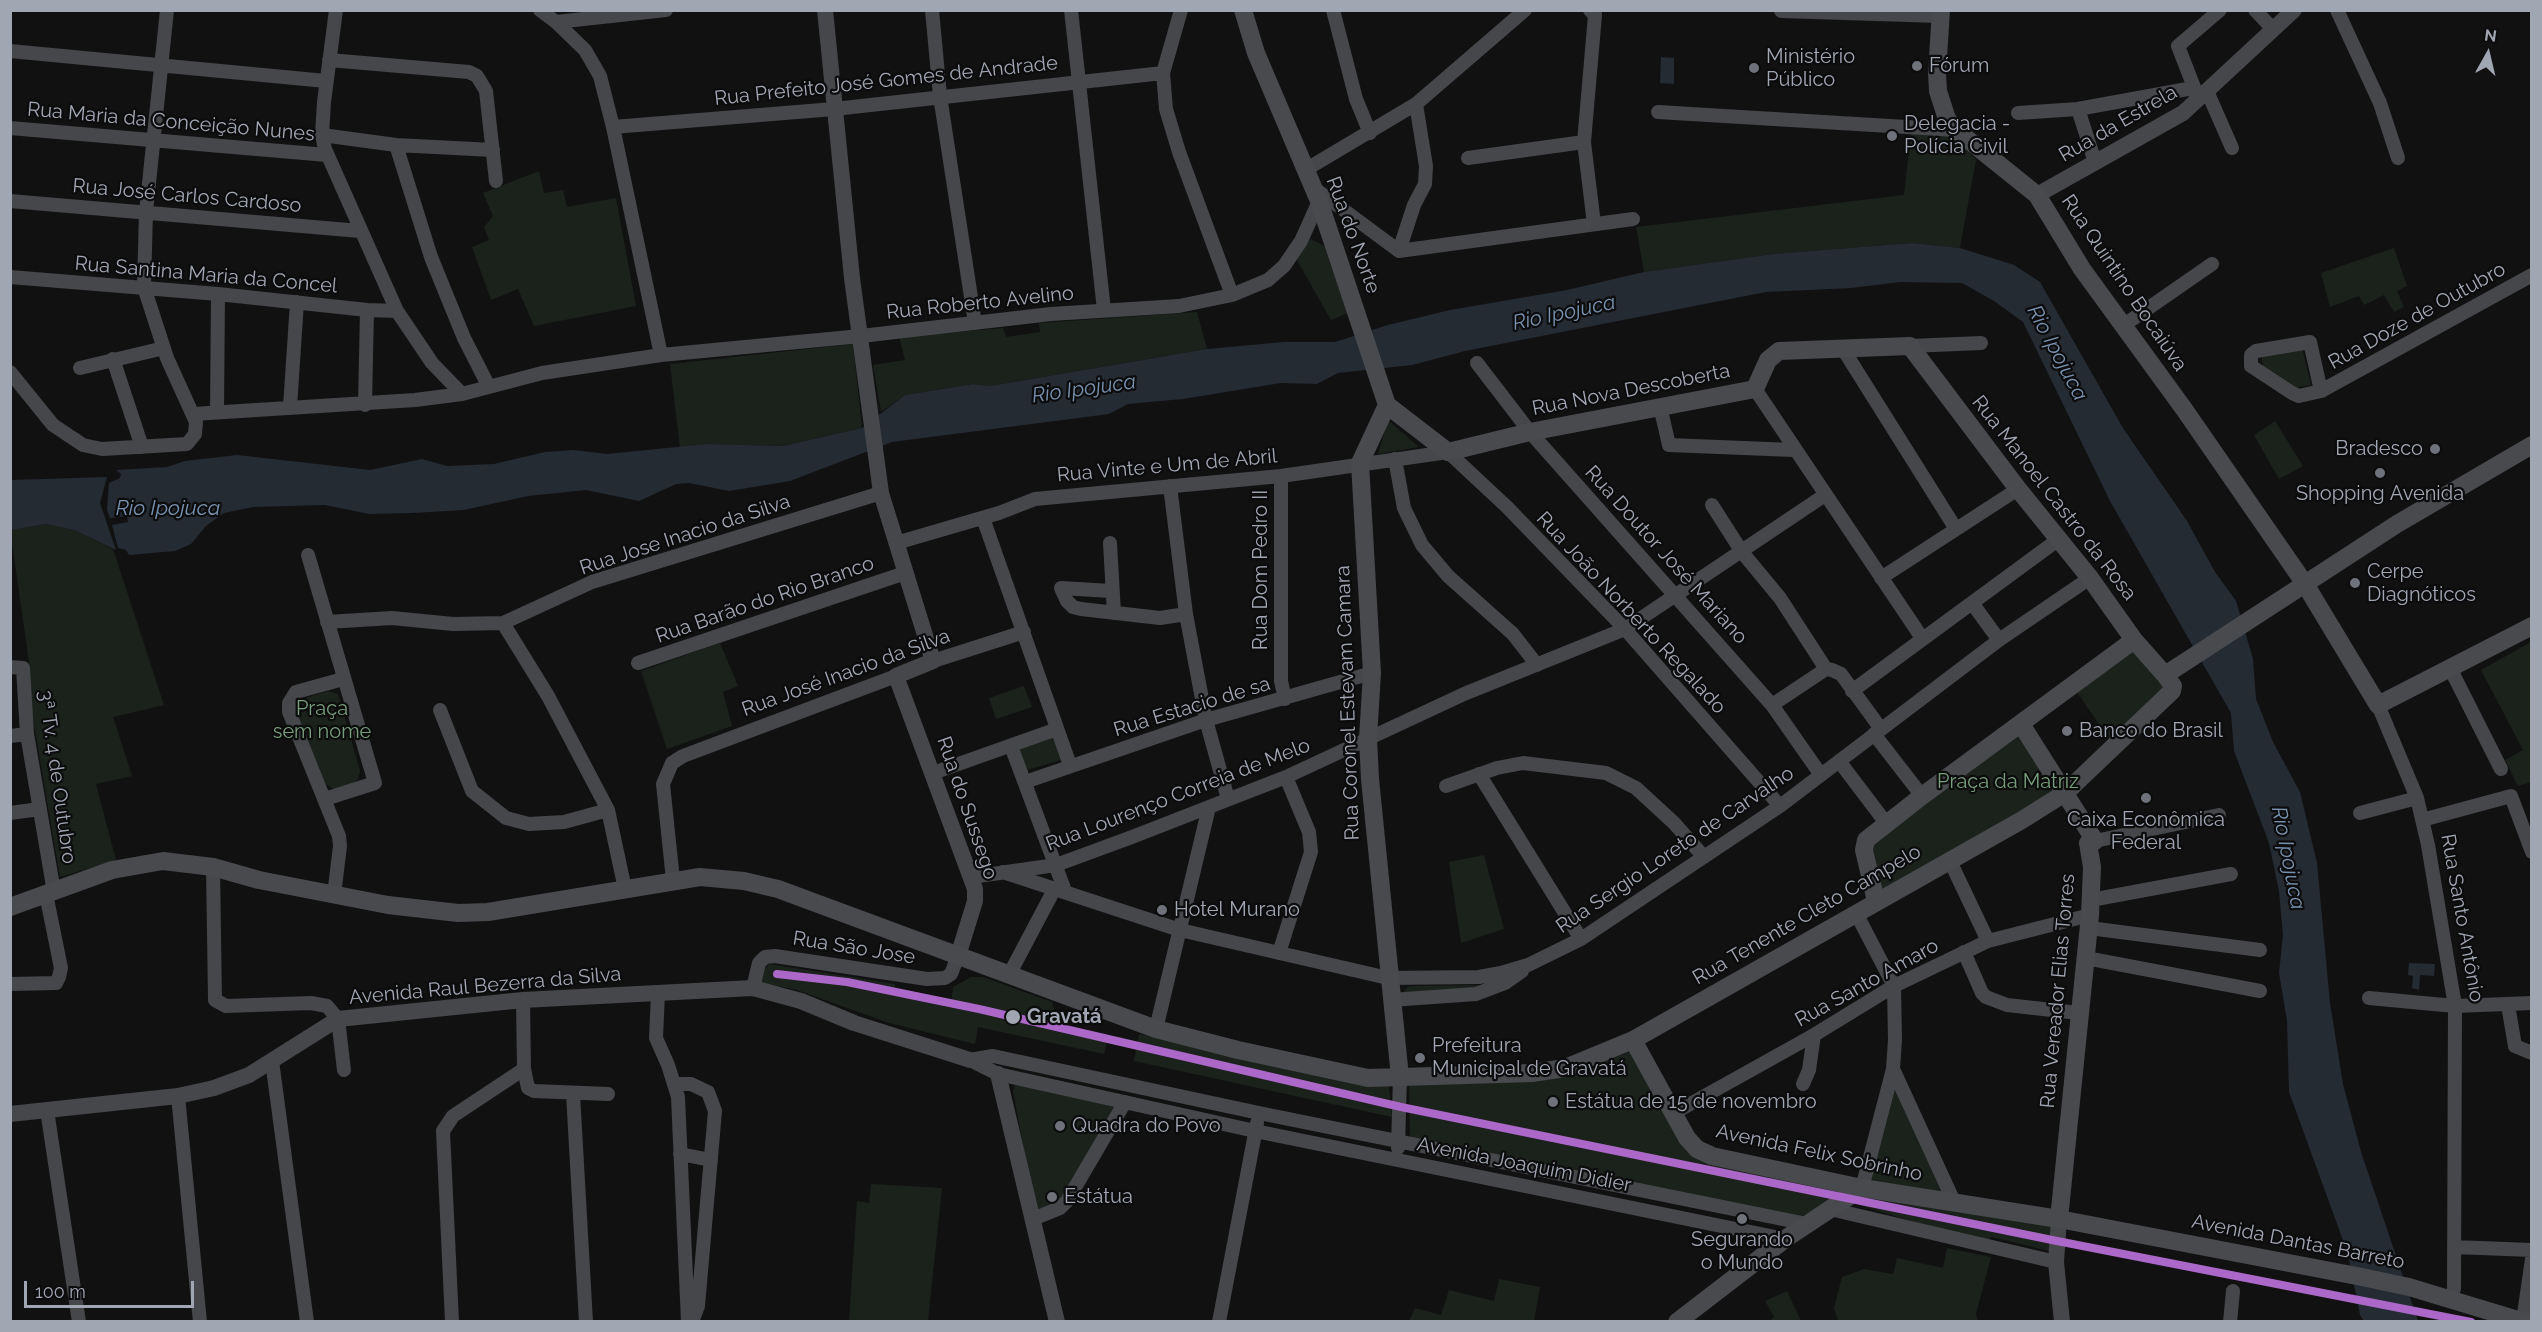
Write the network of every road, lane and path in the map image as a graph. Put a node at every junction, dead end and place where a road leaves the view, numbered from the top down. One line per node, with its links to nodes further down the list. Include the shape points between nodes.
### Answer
1 (167, 10): 23 (street)
2 (336, 10): 22 (street)
3 (540, 10): 19 (street)
4 (666, 10): 19 (street)
5 (825, 10): 31 (street)
6 (932, 10): 28 (street)
7 (1071, 10): 26 (street)
8 (1181, 10): 24 (street)
9 (1243, 10): 48 (main road, Rua do Norte, via 1256,53)
10 (1333, 10): 37 (street, via 1351,82)
11 (1525, 10): 29 (street)
12 (1590, 10): 40 (street, via 1595,15)
13 (2220, 10): 27 (street, via 2178,46)
14 (2255, 10): 20 (street)
15 (2294, 10): 20 (street, Rua da Estrela)
16 (2337, 10): 46 (street, via 2380,103)
17 (1781, 11): 18 (street)
18 (1941, 13): 36 (main road, Rua Quintino Bocaiúva, via 1938,92 1947,119)
19 (556, 22): 34 (street, via 593,62)
20 (2273, 29): 27 (street, Rua da Estrela)
21 (10, 51): 23 (street)
22 (329, 60): 25 (street); 43 (street, via 469,72 477,76 486,92)
23 (161, 66): 25 (street); 39 (street)
24 (1163, 73): 26 (street, Rua Prefeito José Gomes de Andrade); 63 (street, via 1166,109 1179,152)
25 (326, 81): 38 (street)
26 (1079, 81): 28 (street, Rua Prefeito José Gomes de Andrade); 66 (street)
27 (2200, 93): 30 (street); 42 (street); 47 (street, Rua da Estrela, via 2157,128)
28 (940, 96): 31 (street, Rua Prefeito José Gomes de Andrade); 68 (street)
29 (1416, 104): 37 (street); 57 (street, via 1426,166 1425,184)
30 (2078, 108): 33 (street); 47 (street)
31 (834, 109): 34 (street, Rua Prefeito José Gomes de Andrade); 70 (street)
32 (1658, 112): 36 (street)
33 (2018, 113)
34 (613, 127): 75 (street)
35 (10, 128): 39 (street, Rua Maria da Conceição Nunes)
36 (1956, 130): 51 (main road, Rua Quintino Bocaiúva)
37 (1370, 133): 48 (street)
38 (322, 135): 41 (street); 44 (street)
39 (153, 139): 44 (street, Rua Maria da Conceição Nunes); 53 (street)
40 (1584, 142): 45 (street); 55 (street)
41 (396, 145): 43 (street); 80 (street, via 430,257)
42 (2232, 148)
43 (493, 150): 49 (street)
44 (327, 155): 56 (street)
45 (1468, 158)
46 (2398, 158)
47 (2095, 162): 51 (street, Rua da Estrela)
48 (1305, 170): 50 (main road, Rua do Norte)
49 (496, 181)
50 (1316, 194): 57 (street); 63 (street, Rua Roberto Avelino, via 1301,241 1284,266 1268,280); 85 (main road, Rua do Norte)
51 (2037, 195): 69 (main road, Rua Quintino Bocaiúva, via 2082,269)
52 (10, 201): 53 (street, Rua José Carlos Cardoso)
53 (146, 212): 56 (street, Rua José Carlos Cardoso); 61 (street)
54 (1633, 219): 55 (street)
55 (1594, 224): 57 (street)
56 (360, 231): 67 (street)
57 (1399, 252)
58 (2212, 264): 69 (street)
59 (2532, 275): 82 (street, Rua Doze de Outubro)
60 (10, 277): 61 (street, Rua Santina Maria da Concel)
61 (144, 288): 62 (street, Rua Santina Maria da Concel); 73 (street)
62 (218, 294): 64 (street, Rua Santina Maria da Concel); 88 (street)
63 (1232, 295): 66 (street, Rua Roberto Avelino, via 1179,306)
64 (297, 302): 65 (street, Rua Santina Maria da Concel); 87 (street)
65 (367, 310): 67 (street, Rua Santina Maria da Concel); 84 (street)
66 (1104, 310): 68 (street, Rua Roberto Avelino)
67 (397, 311): 83 (street, via 432,363)
68 (975, 323): 70 (street, Rua Roberto Avelino)
69 (2124, 325): 113 (main road, Rua Quintino Bocaiúva)
70 (861, 336): 75 (street, Rua Roberto Avelino); 100 (street)
71 (1981, 343): 72 (street)
72 (1910, 346): 74 (main road, Rua Nova Descoberta); 99 (main road, Rua Manoel Castro da Rosa)
73 (164, 348): 76 (street); 89 (street)
74 (1843, 349): 81 (main road, Rua Nova Descoberta, via 1779,351 1768,360); 104 (street)
75 (661, 356): 80 (street, Rua Roberto Avelino, via 542,373)
76 (113, 359): 78 (street); 92 (street)
77 (1477, 363): 90 (street, Rua Doutor José Mariano)
78 (80, 368)
79 (11, 374): 92 (street, via 53,425 69,438 102,449)
80 (489, 387): 83 (street, Rua Roberto Avelino)
81 (1755, 389): 86 (main road, Rua Nova Descoberta); 93 (street)
82 (2321, 391): 82 (street, Rua Doze de Outubro, via 2310,342 2251,355 2251,366 2292,393 2299,396)
83 (462, 394): 84 (street, Rua Roberto Avelino)
84 (365, 405): 87 (street, Rua Roberto Avelino)
85 (1387, 405): 94 (main road); 96 (main road, Rua Coronel Estevam Camara)
86 (1660, 406): 90 (main road, Rua Nova Descoberta); 93 (street, via 1667,444 1673,446)
87 (290, 407): 88 (street, Rua Roberto Avelino)
88 (217, 411): 89 (street, Rua Roberto Avelino)
89 (193, 414): 92 (street, via 195,434 187,444)
90 (1530, 432): 94 (main road, Rua Nova Descoberta); 115 (street, Rua Doutor José Mariano)
91 (2532, 445): 113 (main road, via 2397,524)
92 (142, 447)
93 (1793, 450): 101 (street)
94 (1448, 452): 95 (street, Rua Vinte e Um de Abril); 122 (street, Rua João Norberto Regalado)
95 (1395, 459): 96 (street, Rua Vinte e Um de Abril); 129 (street, via 1404,508 1422,545 1448,576 1513,634)
96 (1360, 464): 97 (street, Rua Vinte e Um de Abril); 134 (main road, Rua Coronel Estevam Camara)
97 (1281, 476): 98 (street, Rua Vinte e Um de Abril); 138 (street, Rua Dom Pedro II, via 1281,681)
98 (1170, 486): 103 (street, Rua Vinte e Um de Abril, via 1035,499); 118 (street)
99 (2018, 489): 104 (street); 105 (main road, Rua Manoel Castro da Rosa)
100 (881, 493): 106 (street); 120 (street, Rua Jose Inacio da Silva, via 592,582)
101 (1826, 495): 108 (street, Rua Lourenço Correia de Melo); 111 (street)
102 (1712, 505): 108 (street)
103 (983, 518): 106 (street, Rua Vinte e Um de Abril); 123 (street)
104 (1956, 529): 111 (street)
105 (2059, 539): 112 (main road, Rua Manoel Castro da Rosa); 116 (street)
106 (896, 543): 110 (street)
107 (1110, 543): 114 (street)
108 (1742, 552): 115 (street, Rua Lourenço Correia de Melo); 132 (street, via 1780,598)
109 (308, 555): 119 (street)
110 (905, 573): 127 (street); 128 (street, Rua Barão do Rio Branco)
111 (1881, 578): 124 (street)
112 (2090, 578): 125 (main road, Rua Manoel Castro da Rosa); 126 (street, Rua Sergio Loreto de Carvalho)
113 (2306, 584): 133 (main road); 140 (main road, Rua Santo Antônio)
114 (1110, 591): 117 (street); 117 (street, via 1061,588 1073,607)
115 (1676, 595): 122 (street, Rua Lourenço Correia de Melo); 139 (street, Rua Doutor José Mariano)
116 (1972, 603): 124 (street); 126 (street)
117 (1114, 613): 118 (street, via 1160,618)
118 (1186, 614): 142 (street)
119 (327, 622): 120 (street, via 392,618 453,624); 136 (street)
120 (503, 623): 167 (street, via 548,696)
121 (2532, 626): 131 (main road)
122 (1625, 629): 129 (street, Rua Lourenço Correia de Melo); 164 (street, Rua João Norberto Regalado)
123 (1024, 632): 127 (street, Rua José Inacio da Silva); 144 (street)
124 (1922, 638): 137 (street)
125 (2134, 639): 133 (main road, Rua Manoel Castro da Rosa); 143 (main road)
126 (1999, 640): 145 (street, Rua Sergio Loreto de Carvalho)
127 (933, 661): 135 (street, Rua José Inacio da Silva)
128 (638, 663)
129 (1537, 665): 148 (street, Rua Lourenço Correia de Melo)
130 (17, 668): 146 (street, 3ª Tv. 4 de Outubro)
131 (2450, 668): 140 (main road); 152 (street)
132 (1826, 669): 137 (street, via 1841,674); 139 (street)
133 (2170, 670): 159 (main road, Rua Tenente Cleto Campelo, via 2172,691)
134 (1372, 673): 138 (street, Rua Estacio de sa); 148 (main road, Rua Coronel Estevam Camara)
135 (896, 676): 153 (street, Rua do Sussego); 183 (street, Rua José Inacio da Silva, via 672,763 663,784)
136 (343, 679): 162 (street, via 375,783); 162 (street, via 297,692 289,703 289,712)
137 (1852, 691): 145 (street)
138 (1285, 699): 142 (street, Rua Estacio de sa)
139 (1772, 705): 155 (street, Rua Doutor José Mariano)
140 (2378, 705): 161 (street, Rua Santo Antônio)
141 (440, 710): 167 (street, via 472,791 506,818 529,824 564,822)
142 (1206, 720): 151 (street, Rua Estacio de sa); 163 (street)
143 (2021, 724): 159 (main road); 160 (main road)
144 (1057, 729): 149 (street); 151 (street)
145 (1878, 731): 150 (street, Rua Sergio Loreto de Carvalho); 160 (street)
146 (27, 734): 147 (street); 166 (street, 3ª Tv. 4 de Outubro)
147 (10, 736)
148 (1368, 738): 156 (street, Rua Lourenço Correia de Melo); 202 (main road, Rua Coronel Estevam Camara)
149 (1011, 746): 153 (street); 157 (street)
150 (1839, 761): 155 (street, Rua Sergio Loreto de Carvalho); 172 (street)
151 (1070, 765): 157 (street, Rua Estacio de sa)
152 (2501, 769)
153 (933, 773): 182 (street, Rua do Sussego)
154 (1479, 774): 158 (street); 176 (street, via 1524,763 1615,775 1636,788 1674,823); 193 (street)
155 (1821, 775): 164 (street, Rua Sergio Loreto de Carvalho)
156 (1286, 777): 163 (street, Rua Lourenço Correia de Melo); 197 (street, via 1309,832 1311,852)
157 (1025, 782): 178 (street)
158 (1446, 786)
159 (2065, 793): 174 (main road); 177 (main road, Rua Tenente Cleto Campelo)
160 (1922, 796): 172 (main road)
161 (2417, 798): 169 (street); 171 (street, Rua Santo Antônio)
162 (325, 799): 187 (street, via 340,846)
163 (1228, 800): 165 (street, Rua Lourenço Correia de Melo)
164 (1780, 806): 176 (street, Rua Sergio Loreto de Carvalho)
165 (1209, 807): 178 (street, Rua Lourenço Correia de Melo); 192 (street)
166 (40, 809): 168 (street); 186 (street, 3ª Tv. 4 de Outubro)
167 (608, 810): 184 (street)
168 (10, 813)
169 (2360, 813)
170 (2219, 815): 174 (street)
171 (2422, 820): 173 (street, via 2511,796); 213 (street, Rua Santo Antônio)
172 (1886, 823): 188 (main road, via 1864,845)
173 (2528, 831): 175 (street)
174 (2095, 841): 191 (main road, Rua Vereador Elias Torres, via 2088,843 2092,867)
175 (2532, 852)
176 (1704, 857): 193 (street, Rua Sergio Loreto de Carvalho)
177 (1950, 861): 188 (main road, Rua Tenente Cleto Campelo); 194 (street)
178 (1056, 865): 180 (street, Rua Lourenço Correia de Melo); 185 (street)
179 (213, 867): 186 (main road, Rua Tenente Cleto Campelo, via 177,861 140,864); 187 (main road, Rua Tenente Cleto Campelo); 215 (street, via 213,996 218,1004 320,1003)
180 (1003, 872): 182 (street, Rua Lourenço Correia de Melo); 185 (street, Rua Sergio Loreto de Carvalho)
181 (2231, 874): 191 (street, Rua Santo Amaro)
182 (971, 877): 198 (street, Rua do Sussego, via 975,901)
183 (673, 880): 184 (main road, Rua Tenente Cleto Campelo); 198 (main road, Rua Tenente Cleto Campelo, via 700,877 778,889)
184 (625, 889): 187 (main road, Rua Tenente Cleto Campelo, via 477,913 419,909)
185 (1060, 889): 192 (street, Rua Sergio Loreto de Carvalho); 201 (street)
186 (50, 893): 189 (main road, Rua Tenente Cleto Campelo); 203 (street, 3ª Tv. 4 de Outubro, via 59,977 56,983)
187 (334, 895)
188 (1876, 901): 190 (main road, Rua Tenente Cleto Campelo)
189 (10, 907)
190 (1856, 913): 204 (street); 218 (main road, Rua Tenente Cleto Campelo)
191 (2090, 915): 194 (street, Rua Santo Amaro); 195 (street); 199 (main road, Rua Vereador Elias Torres)
192 (1180, 930): 197 (street, Rua Sergio Loreto de Carvalho); 216 (street)
193 (1581, 939): 200 (street, Rua Sergio Loreto de Carvalho)
194 (1988, 941): 196 (street, Rua Santo Amaro)
195 (2260, 950)
196 (1964, 952): 204 (street, Rua Santo Amaro); 214 (street, via 1986,997 2007,1005)
197 (1279, 953): 202 (street, Rua Sergio Loreto de Carvalho)
198 (958, 956): 201 (main road, Rua Tenente Cleto Campelo); 205 (street, Rua São Jose, via 951,974 927,979 765,957 759,963)
199 (2086, 957): 206 (street); 214 (main road, Rua Vereador Elias Torres)
200 (1528, 964): 202 (street, Rua Sergio Loreto de Carvalho, via 1479,977); 210 (street, Rua Sergio Loreto de Carvalho, via 1505,983 1476,994)
201 (1009, 975): 216 (main road, Rua Tenente Cleto Campelo)
202 (1388, 978): 210 (main road, Rua Coronel Estevam Camara)
203 (10, 984)
204 (1894, 986): 217 (street, Rua Santo Amaro); 224 (street)
205 (753, 988): 207 (street, Avenida Raul Bezerra da Silva); 221 (street, Avenida Raul Bezerra da Silva)
206 (2260, 991)
207 (658, 993): 209 (street, Avenida Raul Bezerra da Silva); 230 (street, via 656,1038)
208 (2369, 998): 213 (street)
209 (523, 1000): 215 (street, Avenida Raul Bezerra da Silva); 223 (street)
210 (1390, 1000): 228 (main road, Rua Coronel Estevam Camara)
211 (2532, 1003): 212 (street)
212 (2508, 1005): 213 (street); 219 (street, via 2515,1046)
213 (2455, 1006): 260 (street, Rua Santo Antônio)
214 (2079, 1012): 257 (main road, Rua Vereador Elias Torres)
215 (338, 1019): 222 (street, Avenida Raul Bezerra da Silva); 225 (street)
216 (1156, 1029): 228 (main road, Rua Tenente Cleto Campelo, via 1339,1073 1368,1078)
217 (1814, 1035): 229 (street); 240 (street, Rua Santo Amaro)
218 (1633, 1040): 228 (main road, Rua Tenente Cleto Campelo, via 1565,1068 1532,1073); 240 (main road, Avenida Felix Sobrinho)
219 (2532, 1053)
220 (993, 1056): 221 (street, Avenida Raul Bezerra da Silva); 226 (street, Avenida Raul Bezerra da Silva); 227 (street)
221 (970, 1060): 227 (street, Avenida Raul Bezerra da Silva)
222 (272, 1061): 235 (street, Avenida Raul Bezerra da Silva, via 249,1075); 269 (street)
223 (524, 1069): 233 (street, via 527,1084 534,1091); 270 (street, via 448,1121 442,1142)
224 (1893, 1069): 250 (street); 253 (street)
225 (344, 1070)
226 (1068, 1072): 231 (street); 232 (street, Avenida Raul Bezerra da Silva)
227 (998, 1074): 231 (street, Avenida Raul Bezerra da Silva); 256 (street)
228 (1400, 1077): 243 (street)
229 (1803, 1083)
230 (675, 1084): 244 (street); 246 (street, via 691,1084 708,1092 715,1111)
231 (1065, 1089): 236 (street, Avenida Raul Bezerra da Silva)
232 (1161, 1092): 237 (street); 239 (street, Avenida Raul Bezerra da Silva)
233 (573, 1094): 234 (street); 271 (street)
234 (608, 1094)
235 (178, 1096): 238 (street, Avenida Raul Bezerra da Silva); 268 (street)
236 (1125, 1102): 237 (street, Avenida Raul Bezerra da Silva); 256 (street, via 1067,1202)
237 (1157, 1109): 242 (street, Avenida Raul Bezerra da Silva)
238 (47, 1110): 241 (street, Avenida Raul Bezerra da Silva); 267 (street)
239 (1259, 1113): 242 (street); 243 (street, Avenida Joaquim Didier)
240 (1674, 1113): 250 (main road, Avenida Felix Sobrinho, via 1687,1138 1703,1153)
241 (10, 1114)
242 (1255, 1131): 245 (street, Avenida Joaquim Didier); 274 (street)
243 (1400, 1140): 245 (street); 247 (street, Avenida Joaquim Didier)
244 (680, 1154): 246 (street); 272 (street)
245 (1397, 1159): 249 (street, Avenida Joaquim Didier)
246 (711, 1160): 272 (street, via 698,1306)
247 (1514, 1164): 248 (street, Avenida Joaquim Didier); 249 (street)
248 (1605, 1182): 251 (street, Avenida Joaquim Didier); 252 (street)
249 (1510, 1183): 252 (street, Avenida Joaquim Didier)
250 (1862, 1188): 253 (main road, Avenida Felix Sobrinho); 254 (main road)
251 (1679, 1196): 255 (street); 258 (street, Avenida Joaquim Didier)
252 (1600, 1201): 255 (street, Avenida Joaquim Didier)
253 (1955, 1204): 257 (main road, Avenida Felix Sobrinho)
254 (1830, 1209): 258 (main road); 263 (street)
255 (1676, 1215): 259 (street, Avenida Joaquim Didier)
256 (1033, 1219): 273 (street)
257 (2058, 1219): 263 (street); 266 (main road, Avenida Dantas Barreto, via 2409,1287)
258 (1807, 1224): 259 (main road)
259 (1785, 1239): 275 (main road)
260 (2454, 1246): 261 (street); 264 (street, Rua Santo Antônio)
261 (2532, 1250)
262 (2532, 1259): 266 (street)
263 (2056, 1262): 276 (street)
264 (2454, 1289)
265 (2233, 1291): 277 (street)
266 (2524, 1321)
267 (79, 1322)
268 (200, 1322)
269 (306, 1322)
270 (452, 1322)
271 (586, 1322)
272 (690, 1322)
273 (1057, 1322)
274 (1219, 1322)
275 (1677, 1322)
276 (2062, 1322)
277 (2230, 1322)

